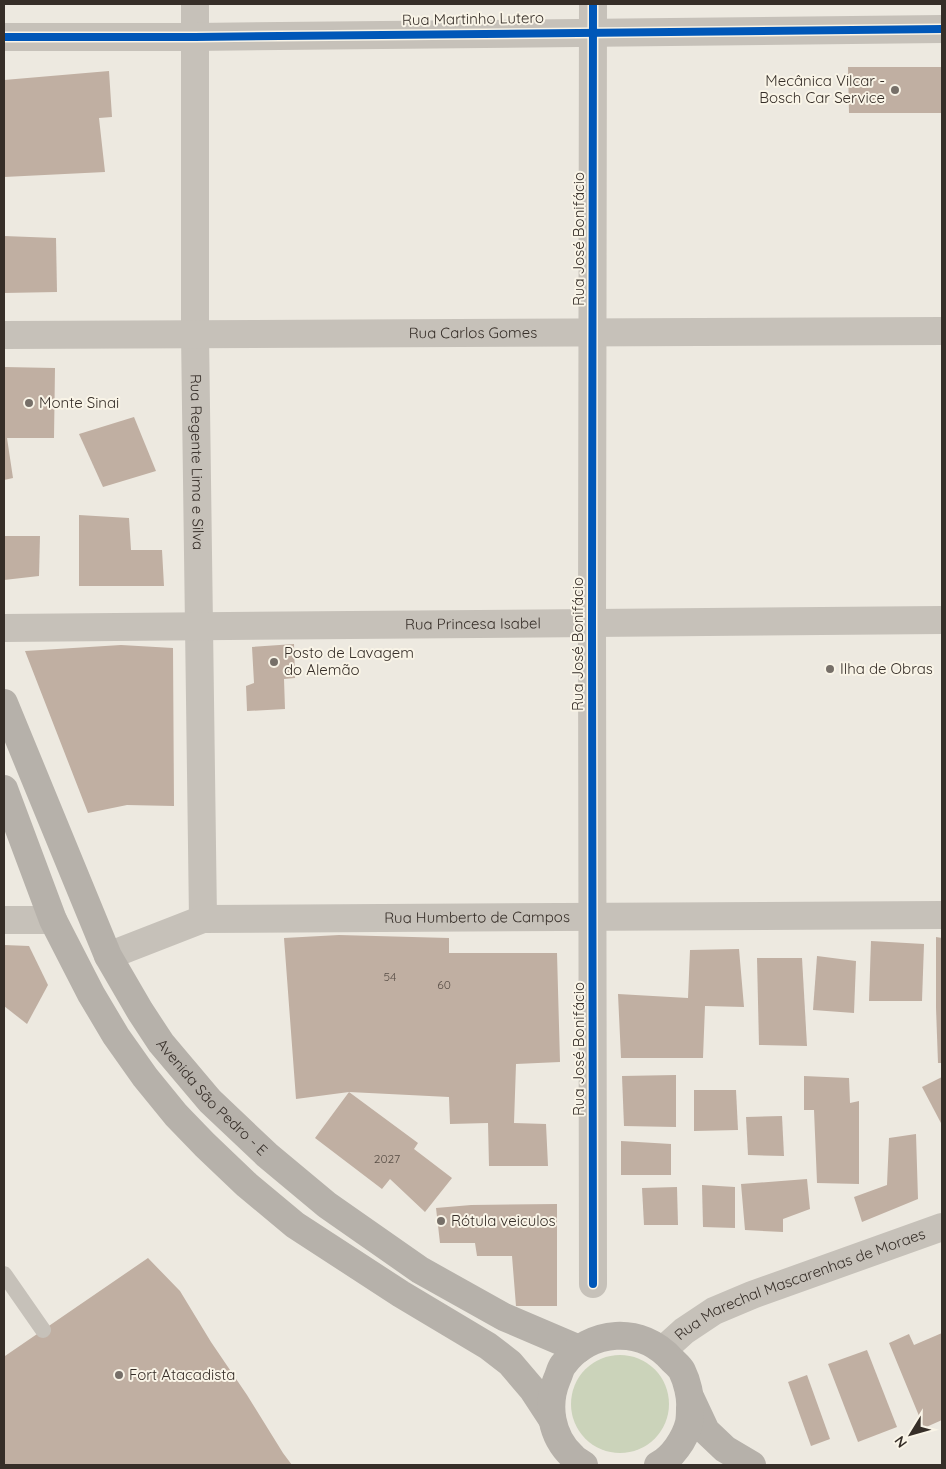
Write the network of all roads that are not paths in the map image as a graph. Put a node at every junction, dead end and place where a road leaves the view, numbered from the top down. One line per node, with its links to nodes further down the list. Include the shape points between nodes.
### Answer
1 (195, 4): 6 (street, Rua Regente Lima e Silva)
2 (593, 4): 4 (street, Rua José Bonifácio)
3 (942, 29): 4 (street, Rua Martinho Lutero)
4 (593, 32): 6 (street, Rua Martinho Lutero); 8 (street, Rua José Bonifácio)
5 (4, 36): 6 (street, Rua Martinho Lutero)
6 (195, 37): 9 (street, Rua Regente Lima e Silva)
7 (942, 331): 8 (street, Rua Carlos Gomes)
8 (593, 333): 9 (street, Rua Carlos Gomes); 12 (street, Rua José Bonifácio)
9 (195, 334): 10 (street, Rua Carlos Gomes); 14 (street, Rua Regente Lima e Silva)
10 (4, 335)
11 (942, 620): 12 (street, Rua Princesa Isabel)
12 (592, 623): 14 (street, Rua Princesa Isabel); 18 (street, Rua José Bonifácio)
13 (4, 628): 14 (street, Rua Princesa Isabel)
14 (199, 628): 19 (street, Rua Regente Lima e Silva)
15 (4, 702): 22 (main road, Avenida São Pedro - E)
16 (4, 789): 21 (main road)
17 (942, 915): 18 (street, Rua Humberto de Campos)
18 (593, 917): 19 (street, Rua Humberto de Campos); 25 (street, Rua José Bonifácio)
19 (203, 919): 22 (street, Rua Humberto de Campos)
20 (4, 920): 21 (street)
21 (53, 920): 30 (main road, via 116,1036 176,1115 205,1145 295,1225 510,1363 534,1390)
22 (108, 956): 27 (main road, Avenida São Pedro - E, via 161,1043 210,1101 266,1155 328,1205 420,1270 504,1317)
23 (942, 1227): 28 (street, Rua Marechal Mascarenhas de Moraes, via 714,1311 684,1330)
24 (4, 1274): 26 (lane)
25 (593, 1284)
26 (43, 1330)
27 (579, 1348): 28 (main road, via 600,1338 624,1335 645,1339); 30 (main road, via 562,1366 552,1392)
28 (663, 1350): 29 (main road, via 682,1371)
29 (691, 1398): 32 (main road, via 689,1423 679,1445); 33 (main road, via 706,1431 725,1449)
30 (552, 1419): 31 (main road, via 559,1439)
31 (584, 1465)
32 (662, 1465)
33 (752, 1465)

